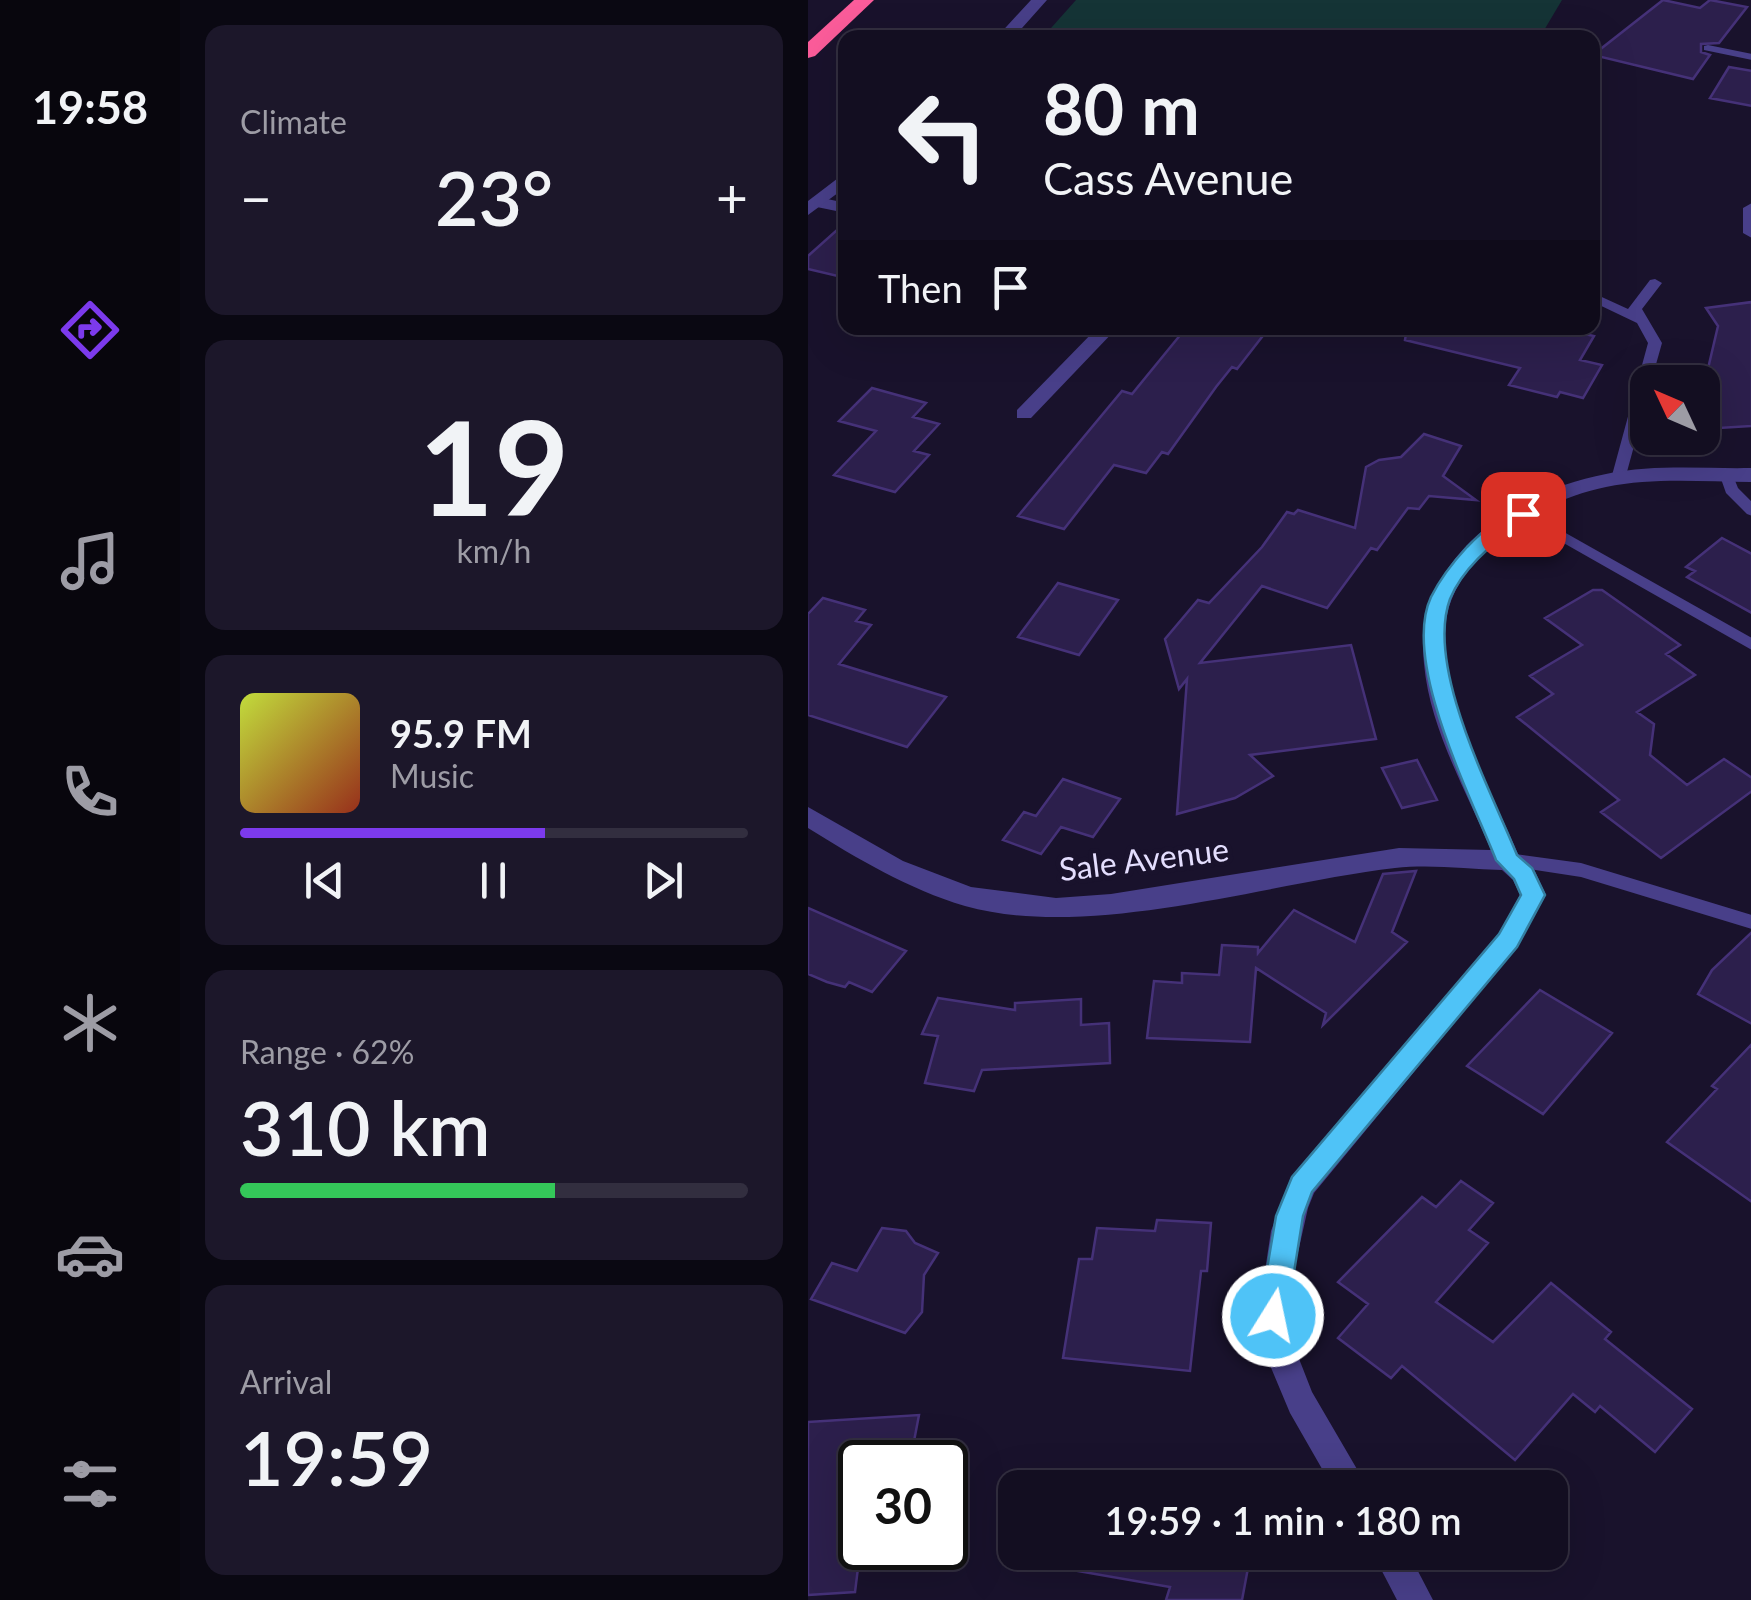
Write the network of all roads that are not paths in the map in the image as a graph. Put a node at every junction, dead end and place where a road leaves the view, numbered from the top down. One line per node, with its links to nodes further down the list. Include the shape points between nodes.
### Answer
1 (864, 0): 5 (highway)
2 (1038, 0): 3 (street)
3 (1011, 30)
4 (1708, 48): 6 (lane)
5 (808, 52)
6 (1752, 56)
7 (838, 184): 8 (street)
8 (813, 206): 9 (street)
9 (838, 208)
10 (1752, 208): 11 (street)
11 (1752, 233)
12 (1655, 283): 14 (lane, via 1635,309)
13 (1600, 300): 14 (lane)
14 (1640, 320): 18 (lane, via 1655,344)
15 (1100, 335): 16 (street)
16 (1024, 414)
17 (1739, 476): 18 (street); 19 (lane, via 1731,490)
18 (1618, 479): 20 (street)
19 (1752, 510)
20 (1523, 514): 21 (lane); 23 (street, via 1494,532 1456,575 1440,600 1435,647 1442,698)
21 (1752, 645)
22 (808, 816): 23 (street, Sale Avenue, via 894,868 969,898 1056,908 1399,858)
23 (1508, 860): 24 (lane, via 1581,870); 25 (street, via 1533,895 1508,940 1302,1186 1290,1216 1273,1316 1286,1372)
24 (1752, 922)
25 (1342, 1470)
26 (1399, 1570): 27 (street)
27 (1416, 1600)

